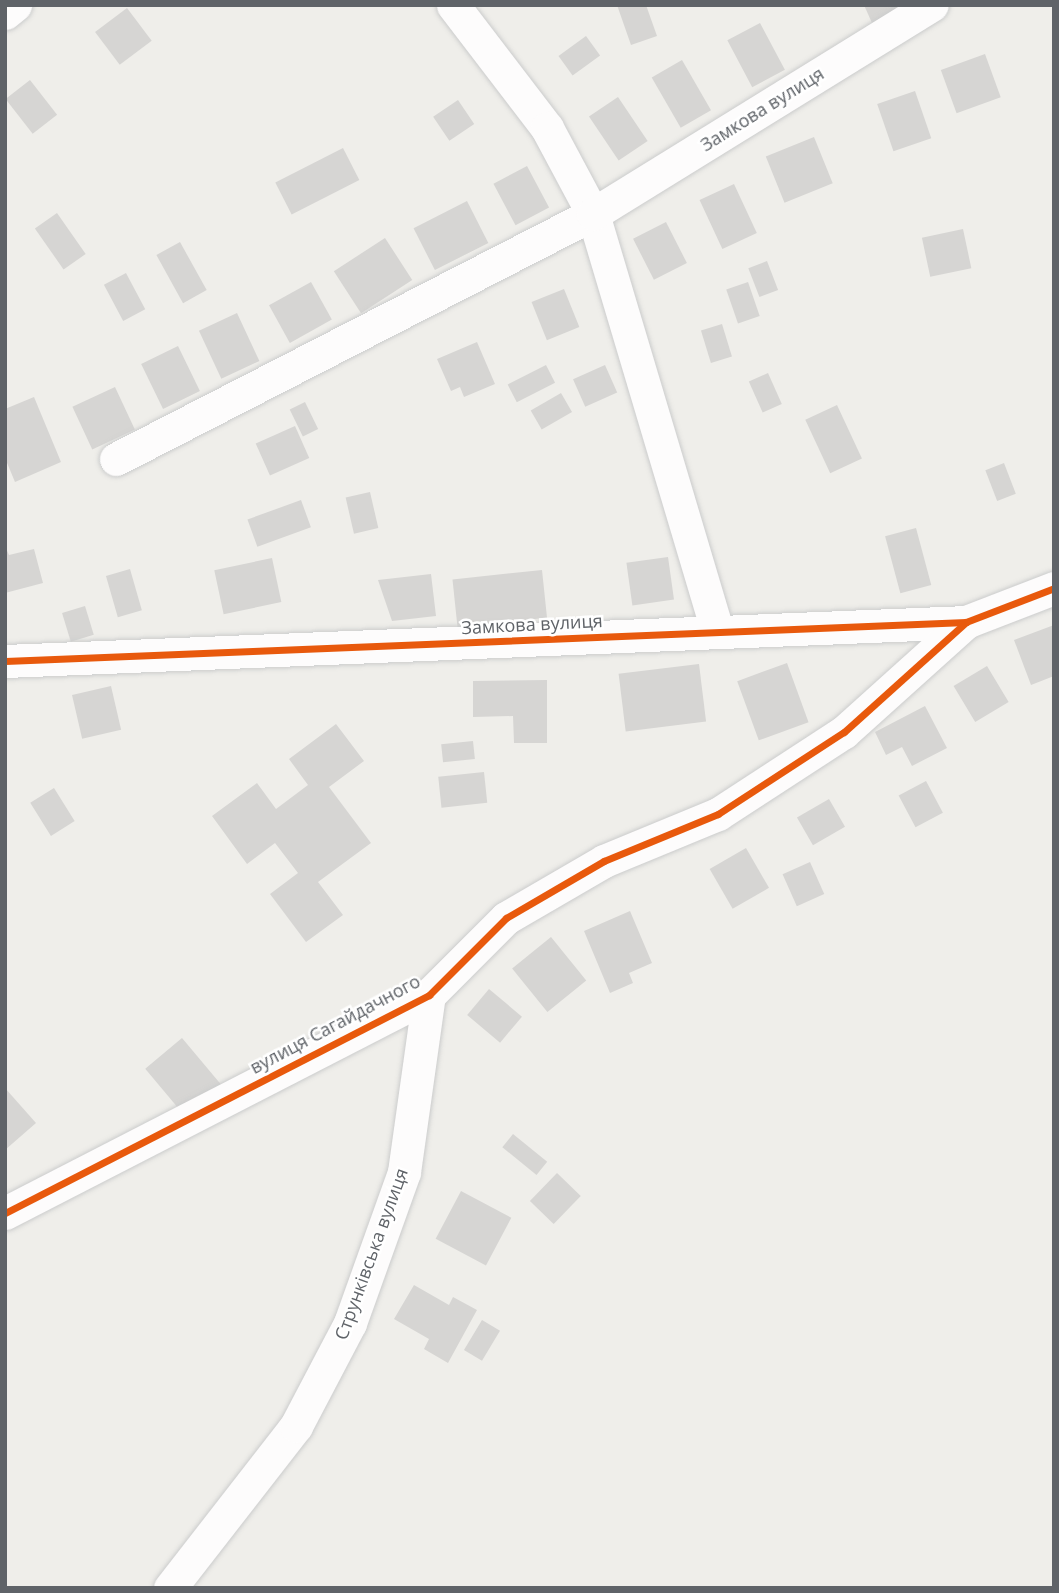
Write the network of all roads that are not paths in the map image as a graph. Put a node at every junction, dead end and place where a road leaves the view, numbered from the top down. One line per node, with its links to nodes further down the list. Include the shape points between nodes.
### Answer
1 (15, 5): 4 (street)
2 (453, 5): 5 (street, via 547,128)
3 (932, 5): 5 (street, Замкова вулиця)
4 (5, 13)
5 (593, 214): 6 (street, Замкова вулиця); 9 (street)
6 (116, 459)
7 (1054, 588): 8 (street, Замкова вулиця)
8 (966, 622): 9 (street, Замкова вулиця); 11 (street, вулиця Сагайдачного, via 844,733 718,814 604,861 506,918)
9 (717, 631): 10 (street, Замкова вулиця)
10 (5, 661)
11 (429, 995): 12 (street, вулиця Сагайдачного); 13 (street, Струнківська вулиця, via 404,1172 350,1323 296,1426)
12 (5, 1213)
13 (170, 1588)

